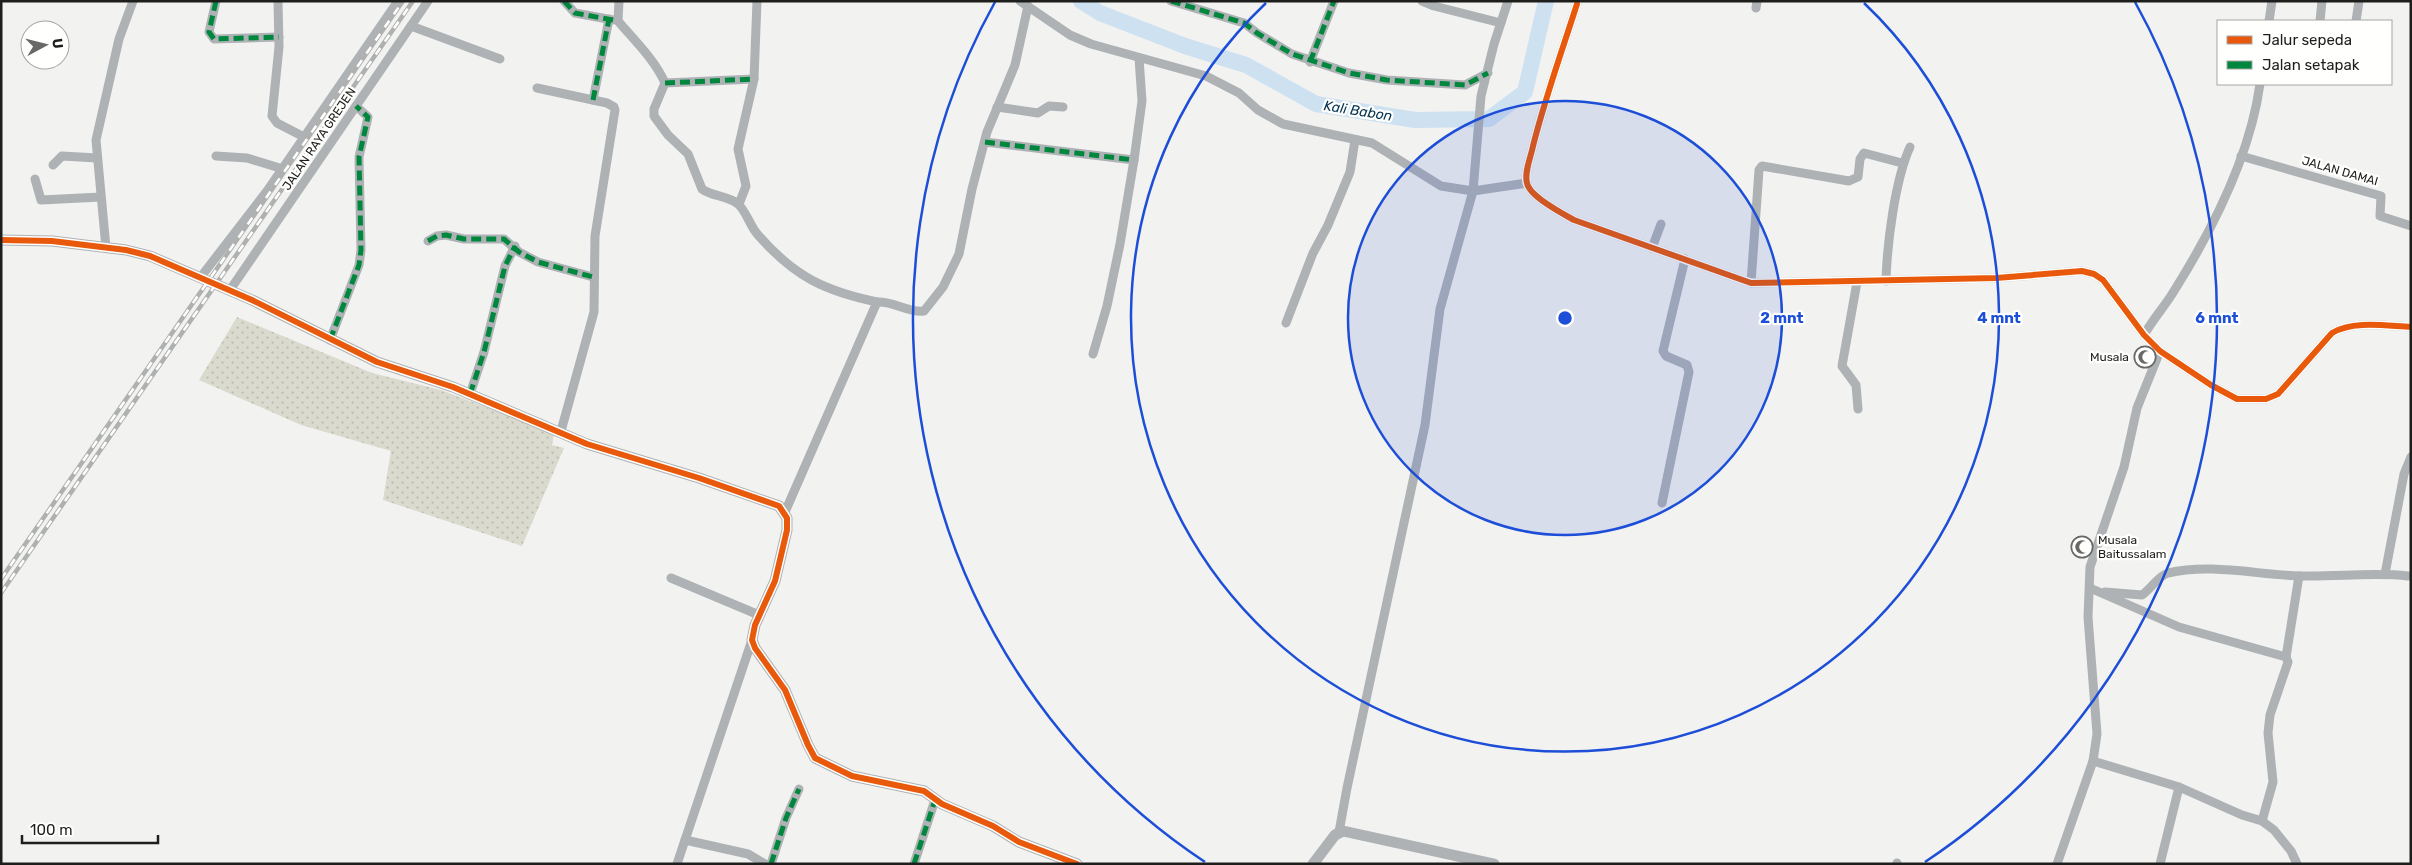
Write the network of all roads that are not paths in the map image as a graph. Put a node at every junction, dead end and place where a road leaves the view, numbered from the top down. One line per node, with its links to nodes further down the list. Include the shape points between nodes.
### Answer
1 (133, 1): 44 (street, via 119,39 96,140)
2 (216, 1): 25 (street, via 209,32 214,39)
3 (278, 1): 25 (street)
4 (398, 1): 38 (street)
5 (428, 1): 24 (street, JALAN RAYA GREJEN)
6 (564, 1): 18 (street, via 575,12)
7 (618, 1): 22 (street)
8 (756, 1): 30 (street)
9 (1172, 1): 28 (street, via 1244,23)
10 (1334, 1): 28 (street)
11 (1422, 1): 23 (street)
12 (1508, 1): 23 (street)
13 (2272, 1): 19 (street)
14 (2322, 1): 20 (street)
15 (2359, 1): 21 (street)
16 (1577, 2): 50 (street, via 1541,114 1527,170)
17 (1024, 4): 26 (street, via 1070,35); 36 (street, via 1015,65)
18 (609, 19): 22 (street); 34 (street)
19 (2269, 20)
20 (2320, 20)
21 (2356, 20)
22 (618, 21): 31 (street, via 638,43)
23 (1501, 23): 29 (street)
24 (411, 26): 27 (street); 35 (street, JALAN RAYA GREJEN)
25 (279, 37): 38 (street, via 272,116)
26 (1139, 58): 39 (street, via 1213,80 1239,93 1258,110 1282,124); 45 (street, via 1142,101)
27 (500, 59)
28 (1310, 62): 29 (street, via 1349,73 1440,85 1465,85)
29 (1488, 73): 51 (street, via 1481,96)
30 (754, 79): 31 (street); 53 (street, via 739,140 746,186)
31 (665, 83): 53 (street, via 654,109 656,121 688,154 702,189)
32 (2260, 85): 43 (street)
33 (537, 88): 34 (street)
34 (593, 100): 62 (street, via 611,105 615,111 595,236)
35 (356, 106): 67 (street, JALAN RAYA GREJEN); 72 (street, via 368,117 359,156 361,250 359,265)
36 (997, 107): 37 (street, via 1038,112 1048,106); 40 (street)
37 (1063, 107)
38 (304, 138): 48 (street)
39 (1354, 140): 51 (street, via 1372,143 1441,186); 69 (street, via 1350,172)
40 (985, 142): 45 (street); 68 (street, via 959,254 943,287 924,311 916,312)
41 (1910, 147): 46 (street)
42 (216, 156): 48 (street, via 247,158)
43 (2241, 156): 55 (street, JALAN DAMAI, via 2381,196 2380,216); 71 (street, via 2210,228)
44 (97, 158): 47 (street, via 62,156); 52 (street)
45 (1134, 160): 74 (street, via 1107,306)
46 (1902, 163): 64 (street, via 1887,249); 66 (street, via 1864,153 1858,177 1849,181 1762,166 1758,170)
47 (53, 164)
48 (282, 169): 63 (street)
49 (35, 180): 52 (street, via 41,200)
50 (1527, 183): 51 (street); 60 (street, via 1531,191 1574,220)
51 (1473, 191): 95 (street, via 1440,309 1425,425)
52 (101, 197): 59 (street)
53 (739, 204): 68 (street, via 757,234 778,257 808,280 843,294)
54 (1660, 224): 60 (street)
55 (2411, 226)
56 (1, 240): 59 (street, via 52,241)
57 (428, 241): 58 (street, via 446,235 464,239 504,239)
58 (514, 246): 62 (street, via 538,262); 75 (street, via 505,266)
59 (106, 248): 63 (street, via 150,256)
60 (1652, 248): 61 (street)
61 (1685, 259): 66 (street); 80 (street, via 1663,350 1666,356 1687,365 1689,372)
62 (593, 277): 77 (street, via 594,312)
63 (200, 278): 67 (street)
64 (1886, 281): 65 (street); 71 (street, via 1996,278 2082,271 2103,280)
65 (1857, 282): 66 (street); 76 (street, via 1842,366 1856,383)
66 (1751, 283)
67 (230, 290): 72 (street)
68 (878, 302): 81 (street)
69 (1286, 323)
70 (2411, 327): 73 (street, via 2338,329 2278,394 2266,399 2237,399 2211,386)
71 (2144, 335): 73 (street)
72 (330, 340): 75 (street, via 377,362)
73 (2160, 351): 86 (street, via 2137,408 2124,467 2090,567)
74 (1092, 354)
75 (470, 394): 77 (street)
76 (1858, 409)
77 (561, 431): 81 (street, via 613,452 748,495 778,506)
78 (2411, 458): 79 (street)
79 (2407, 476): 82 (street)
80 (1662, 503)
81 (785, 512): 87 (street, via 787,530 775,581)
82 (2385, 574): 83 (street); 84 (street)
83 (2299, 576): 86 (street, via 2186,571 2166,574 2142,595); 89 (street)
84 (2408, 576)
85 (671, 578): 87 (street)
86 (2094, 589): 89 (street, via 2180,627); 90 (street, via 2088,617 2097,734)
87 (759, 615): 88 (street)
88 (752, 640): 93 (street, via 754,648 785,690 815,758 852,776 924,791); 96 (street)
89 (2286, 657): 94 (street, via 2288,662 2270,715 2268,733 2273,782)
90 (2092, 761): 91 (street); 104 (street)
91 (2179, 787): 94 (street); 105 (street)
92 (799, 789): 99 (street)
93 (935, 800): 100 (street); 101 (street, via 969,818 993,826 1019,842)
94 (2262, 822): 106 (street, via 2274,830)
95 (1339, 832): 102 (street); 103 (street)
96 (685, 840): 97 (street); 98 (street, via 748,854)
97 (676, 864)
98 (765, 864)
99 (771, 864)
100 (914, 864)
101 (1078, 864)
102 (1313, 864)
103 (1494, 864)
104 (2057, 864)
105 (2160, 864)
106 (2297, 864)

